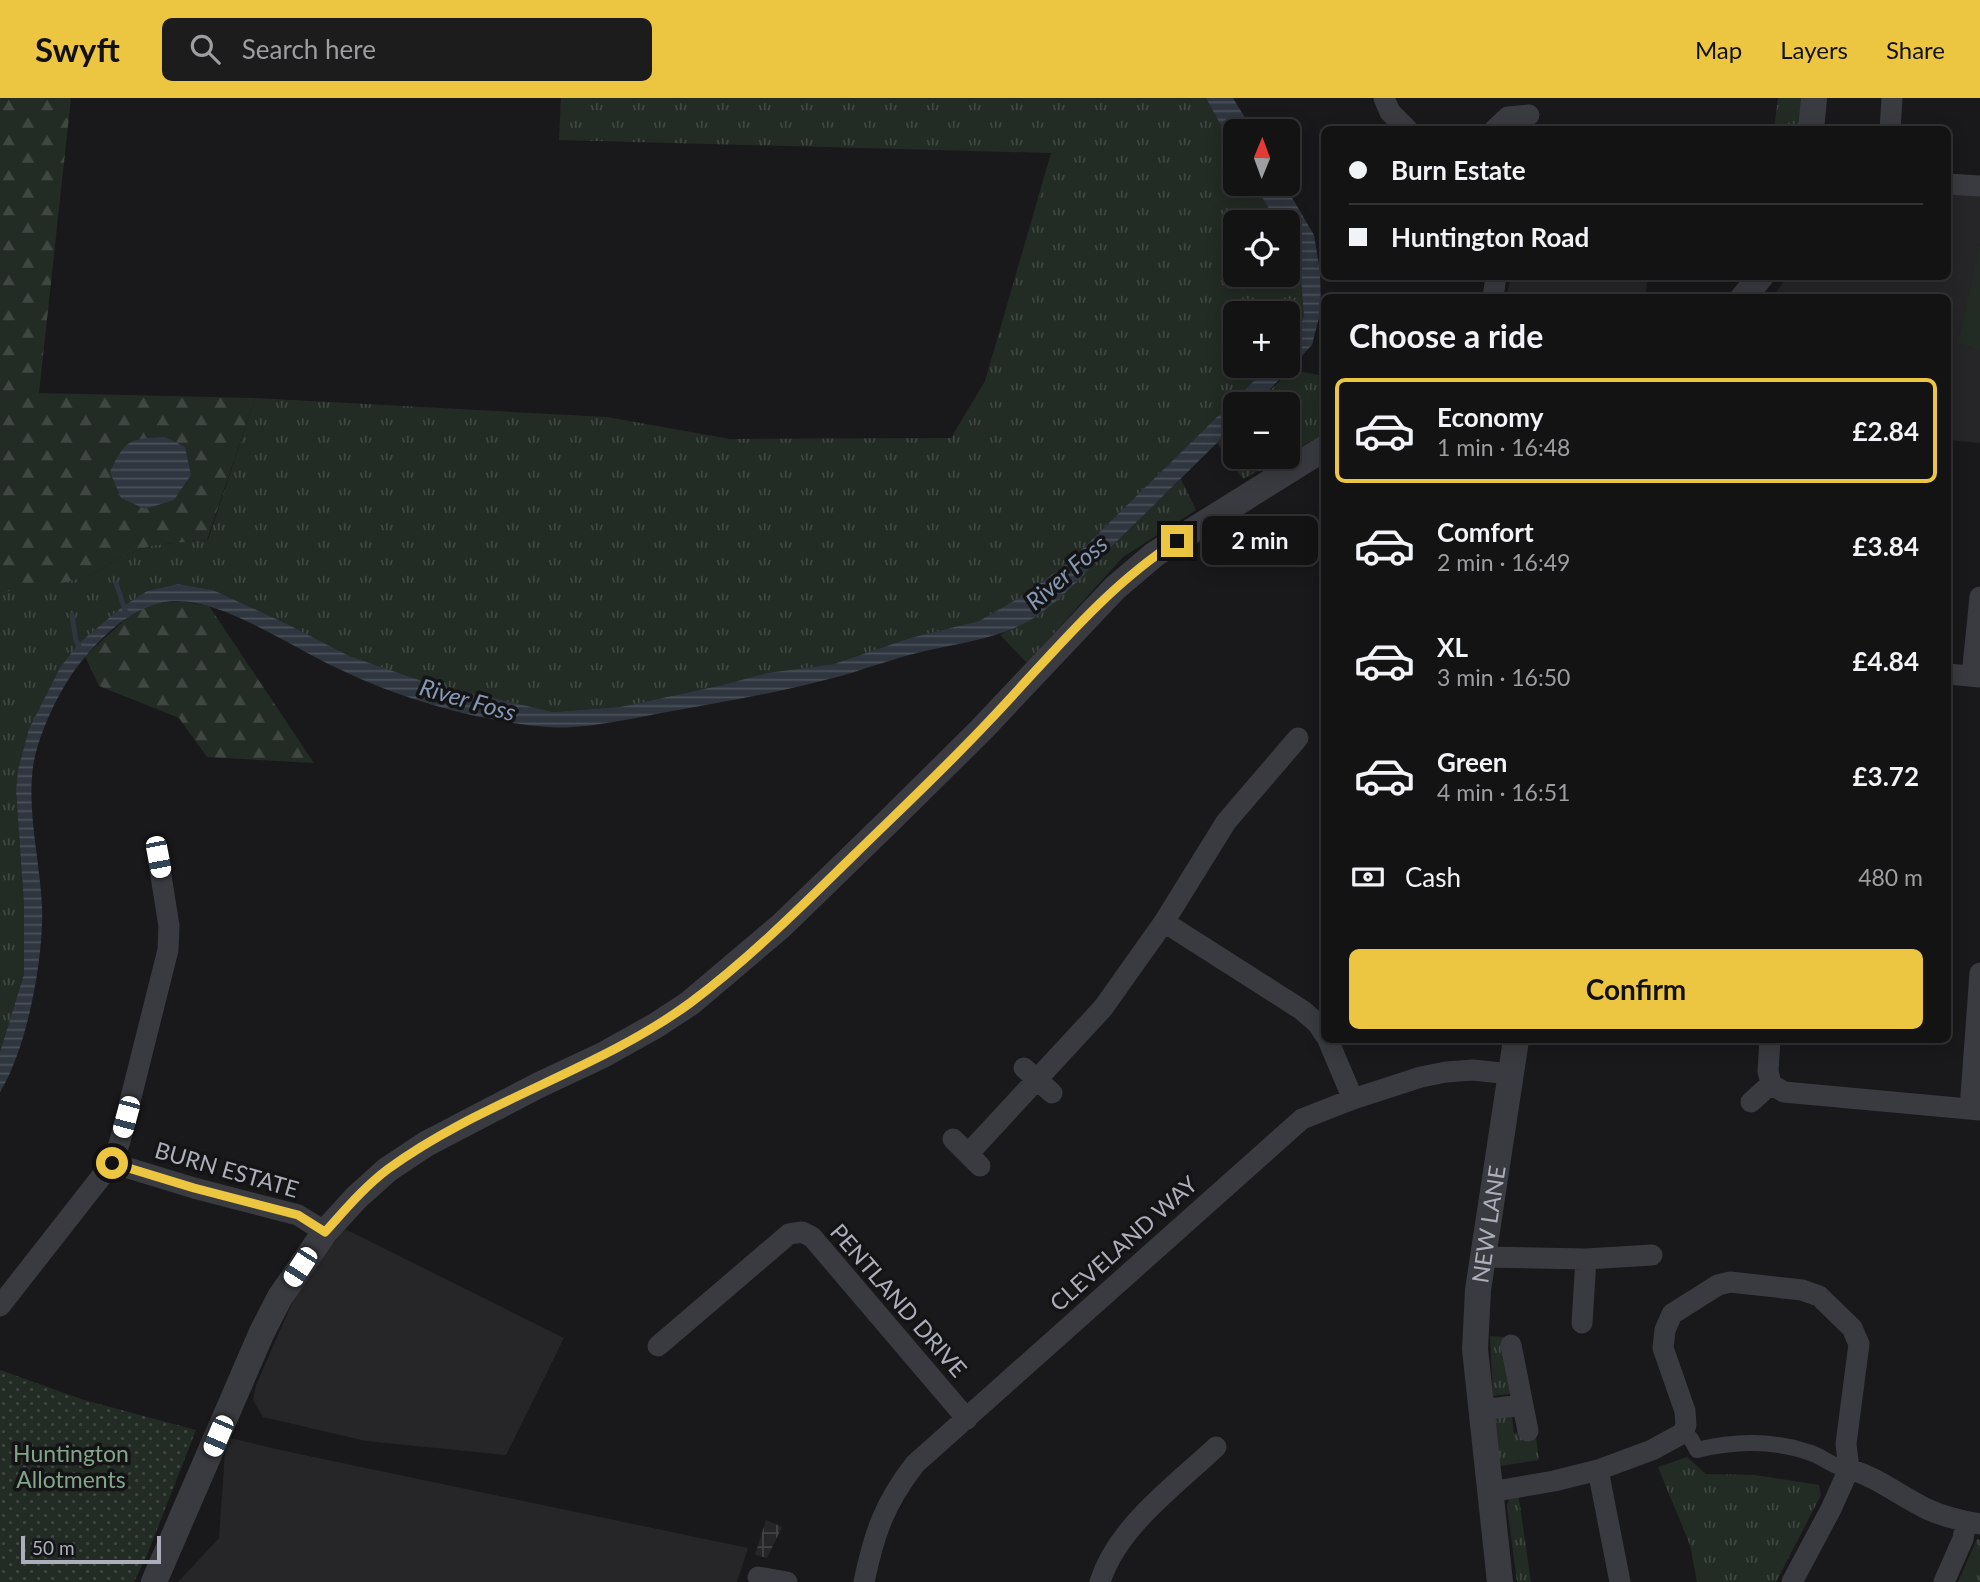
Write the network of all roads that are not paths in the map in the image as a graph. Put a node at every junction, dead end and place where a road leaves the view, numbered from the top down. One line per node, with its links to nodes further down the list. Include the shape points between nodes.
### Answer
1 (1384, 98): 5 (street)
2 (1814, 98): 7 (street)
3 (1892, 98): 8 (street)
4 (1529, 114): 6 (street, via 1508,117)
5 (1404, 126)
6 (1498, 126)
7 (1811, 126)
8 (1890, 126)
9 (1951, 184): 10 (street)
10 (1980, 186)
11 (1758, 280): 12 (street)
12 (1746, 294)
13 (1321, 450): 32 (street, via 1155,554 1115,587 871,839 781,926 690,1003 603,1055 426,1144 387,1170)
14 (1980, 597): 16 (street)
15 (1951, 674): 16 (street)
16 (1976, 677)
17 (1298, 738): 19 (street, via 1226,822)
18 (158, 857): 31 (street, via 169,926 168,950)
19 (1164, 922): 21 (street, via 1302,1010); 30 (street, via 1103,1008)
20 (1980, 974): 29 (street)
21 (1321, 1029)
22 (1329, 1043): 27 (street)
23 (1516, 1043): 25 (street, NEW LANE)
24 (1770, 1043): 26 (street)
25 (1511, 1074): 27 (street, CLEVELAND WAY, via 1446,1072); 34 (street, NEW LANE)
26 (1771, 1084): 28 (street); 29 (street, via 1784,1092)
27 (1353, 1099): 42 (street, CLEVELAND WAY, via 1292,1127)
28 (1751, 1102)
29 (1975, 1109)
30 (967, 1153)
31 (112, 1163): 32 (street, BURN ESTATE, via 298,1215); 36 (street)
32 (325, 1232): 51 (street, via 262,1332)
33 (1652, 1255): 35 (street)
34 (1483, 1257): 35 (street); 41 (street, NEW LANE, via 1475,1349)
35 (1586, 1259): 37 (street)
36 (0, 1306)
37 (1582, 1323)
38 (1511, 1345): 40 (street)
39 (658, 1346): 42 (street, PENTLAND DRIVE, via 789,1234 802,1232 812,1237)
40 (1522, 1405): 41 (street); 43 (street)
41 (1480, 1410): 48 (street, NEW LANE)
42 (967, 1419): 53 (street, CLEVELAND WAY, via 915,1464 895,1490 872,1543)
43 (1528, 1431)
44 (1683, 1433): 46 (street, via 1698,1450 1725,1443 1780,1446 1810,1452); 46 (street, via 1685,1411 1663,1348 1672,1314 1730,1282 1802,1290 1819,1296 1852,1328 1859,1344 1846,1444); 47 (street)
45 (1216, 1447): 54 (street, via 1125,1533)
46 (1849, 1469): 49 (street, via 1929,1510); 57 (street)
47 (1598, 1470): 48 (street); 56 (street)
48 (1490, 1492): 55 (street, NEW LANE)
49 (1973, 1523): 58 (street)
50 (758, 1577): 52 (street)
51 (154, 1582)
52 (786, 1582)
53 (864, 1582)
54 (1100, 1582)
55 (1500, 1582)
56 (1620, 1582)
57 (1792, 1582)
58 (1944, 1582)

